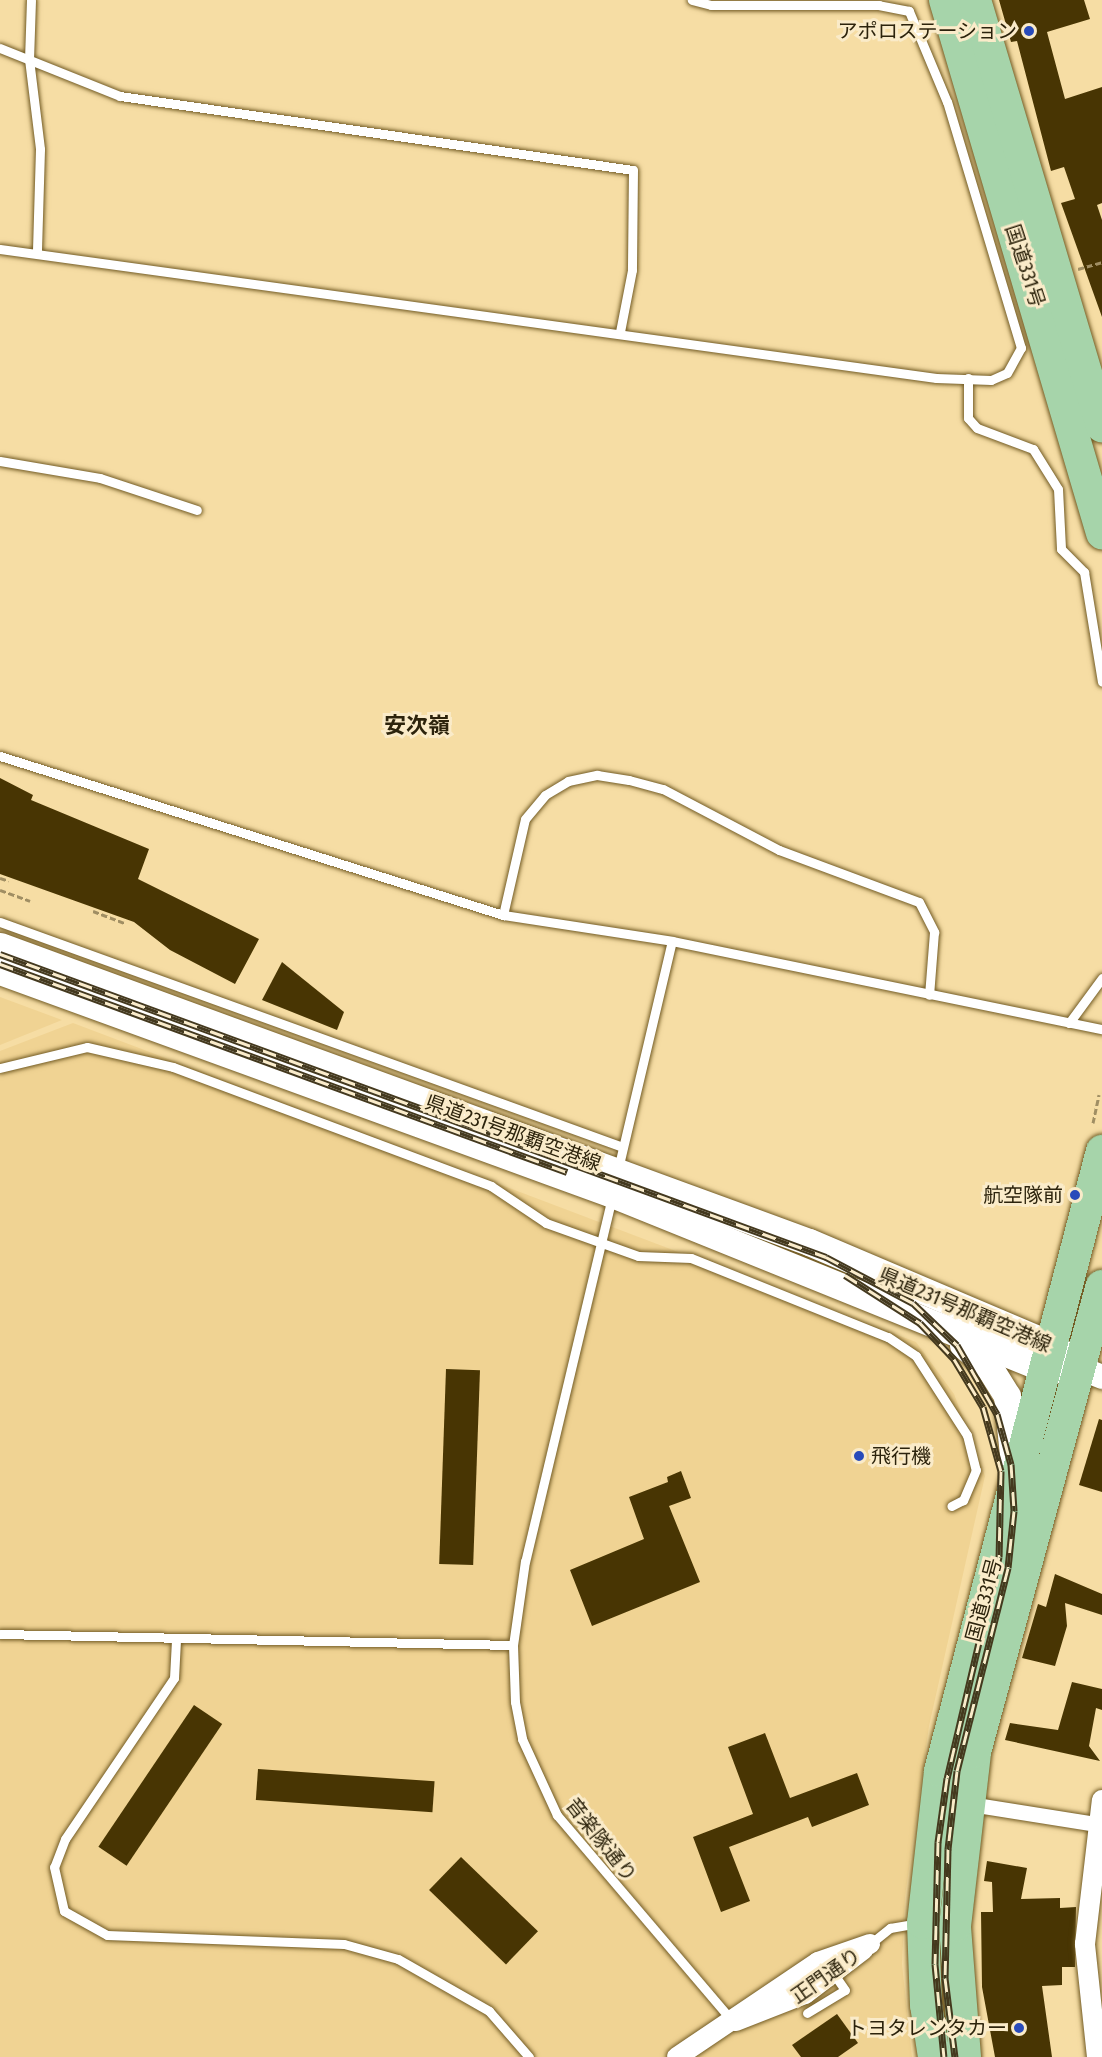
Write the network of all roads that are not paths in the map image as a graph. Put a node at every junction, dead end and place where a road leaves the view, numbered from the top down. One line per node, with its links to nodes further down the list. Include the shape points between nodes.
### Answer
1 (31, 0): 6 (lane)
2 (692, 0): 10 (lane, via 711,5 879,5 909,11 947,102 1020,348 1007,373 992,380)
3 (945, 0): 14 (highway, 国道331号)
4 (975, 0): 11 (highway, 国道331号)
5 (0, 48): 6 (lane)
6 (29, 59): 8 (lane, via 40,149); 9 (lane, via 120,96 633,170 632,270)
7 (0, 249): 8 (lane)
8 (37, 252): 9 (lane)
9 (620, 332): 10 (lane)
10 (968, 378): 15 (lane, via 968,418 977,428 1033,449 1058,489 1061,549 1084,572)
11 (1102, 426)
12 (0, 461): 13 (lane, via 100,478)
13 (197, 510)
14 (1102, 533)
15 (1102, 682)
16 (0, 756): 17 (lane)
17 (503, 915): 19 (lane); 23 (lane, via 525,819 545,795 568,781 597,775 629,780 663,789 779,850 919,902 934,932)
18 (0, 922): 28 (lane)
19 (672, 941): 23 (lane); 28 (lane, 音楽隊通り)
20 (0, 946): 28 (main road, 県道231号那覇空港線)
21 (0, 972): 28 (main road, 県道231号那覇空港線)
22 (1102, 978): 24 (lane)
23 (929, 995): 24 (lane)
24 (1069, 1023): 25 (lane)
25 (1102, 1029)
26 (0, 1068): 29 (lane, via 55,1051 87,1047 125,1052 491,1186 546,1223)
27 (1098, 1137): 32 (highway, 国道331号)
28 (618, 1171): 29 (lane, 音楽隊通り); 31 (main road, 県道231号那覇空港線); 32 (main road, 県道231号那覇空港線, via 809,1242)
29 (601, 1242): 35 (lane, via 638,1256 691,1258 888,1337 916,1356 955,1409 976,1470 963,1500); 38 (lane, 音楽隊通り, via 525,1561)
30 (1102, 1286): 33 (highway, 国道331号)
31 (934, 1325): 32 (main road, 県道231号那覇空港線); 34 (main road, via 980,1358 1003,1387 1012,1421)
32 (1051, 1358): 33 (main road, 県道231号那覇空港線); 34 (highway, 国道331号)
33 (1091, 1373): 43 (highway, 国道331号, via 975,1752)
34 (1017, 1481): 42 (highway, 国道331号, via 940,1771)
35 (951, 1506)
36 (0, 1634): 37 (lane)
37 (176, 1640): 38 (lane); 48 (lane, via 174,1678 65,1839 54,1868 64,1911 107,1935 344,1944 398,1959 489,2011)
38 (513, 1645): 47 (lane, 音楽隊通り, via 522,1739 557,1815)
39 (1102, 1800): 41 (street)
40 (982, 1806): 41 (street)
41 (1099, 1825): 52 (street, via 1085,1944)
42 (923, 1923): 43 (highway); 44 (lane, via 890,1928); 50 (highway, 国道331号, via 926,2005)
43 (955, 1926): 51 (highway, 国道331号)
44 (870, 1944): 45 (street, 正門通り); 47 (street, 正門通り, via 818,1962 756,2001)
45 (834, 1974): 46 (lane, via 845,1990); 47 (street, 正門通り, via 765,2014)
46 (807, 2013)
47 (733, 2022): 49 (street, 正門通り)
48 (529, 2057)
49 (677, 2057)
50 (934, 2057)
51 (964, 2057)
52 (1097, 2057)

